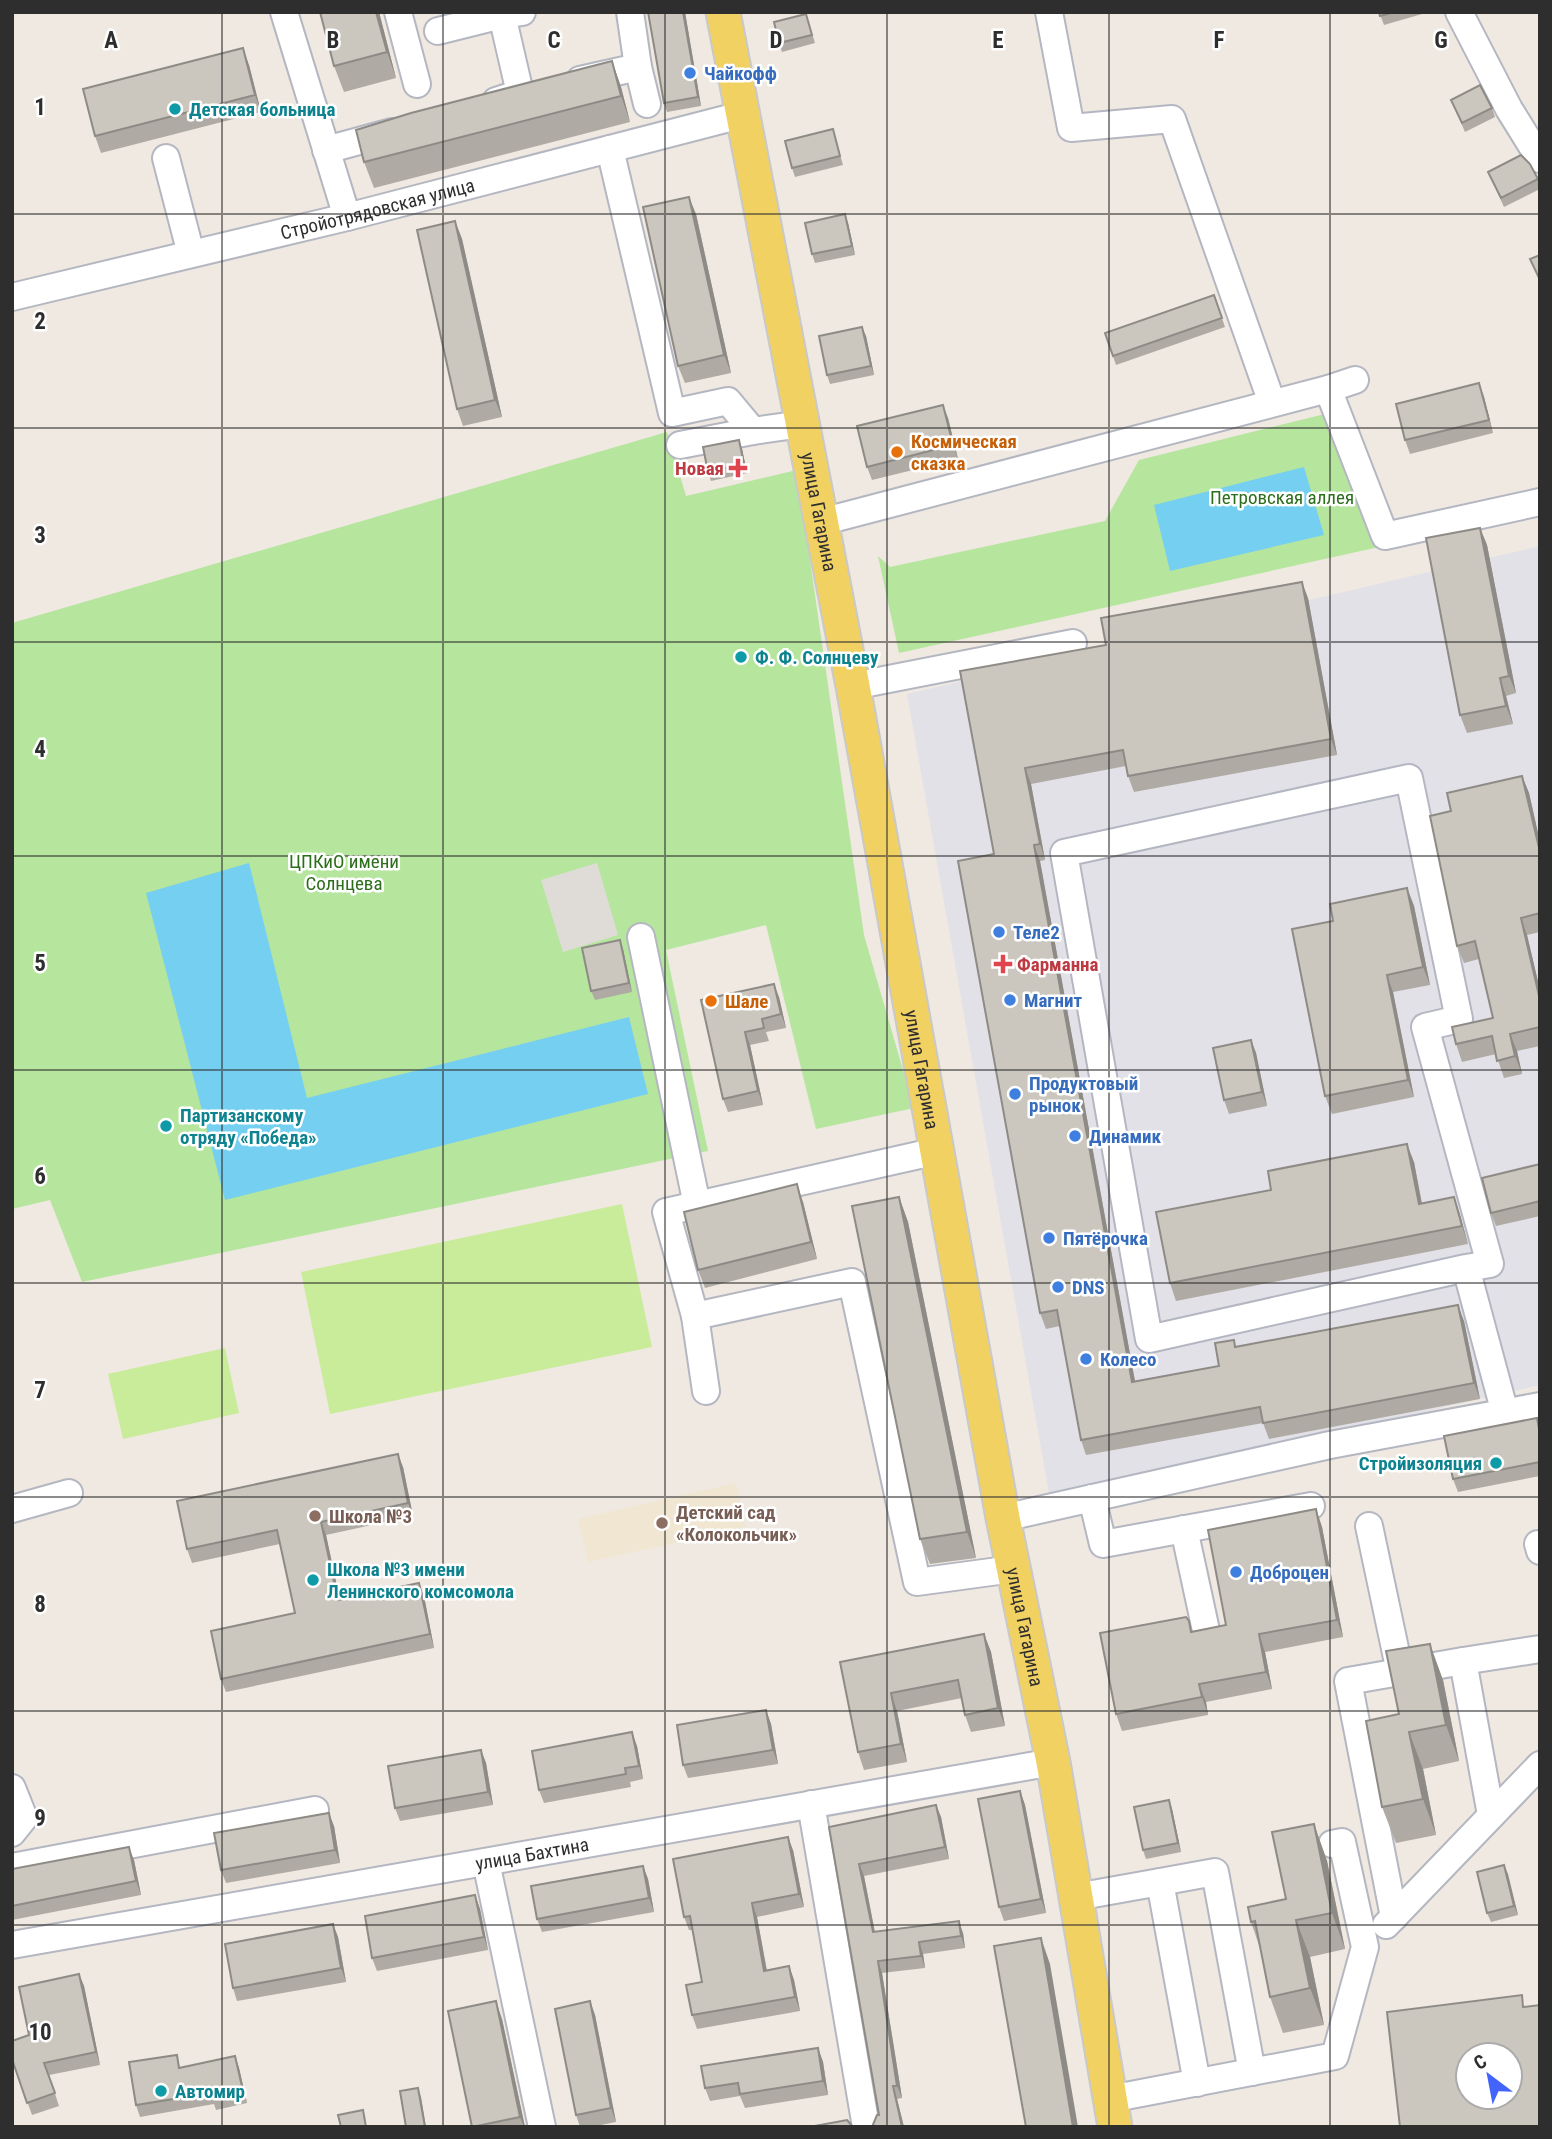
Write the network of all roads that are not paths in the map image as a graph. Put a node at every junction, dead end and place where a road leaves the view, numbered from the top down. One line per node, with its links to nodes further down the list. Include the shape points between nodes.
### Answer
1 (284, 12): 17 (street)
2 (398, 12): 10 (street)
3 (630, 12): 9 (street)
4 (723, 12): 14 (main road, улица Гагарина)
5 (1049, 12): 25 (street, via 1071,128 1172,119)
6 (1460, 12): 19 (street)
7 (512, 13): 8 (street); 11 (street)
8 (438, 30)
9 (638, 67): 11 (street); 12 (street)
10 (417, 85)
11 (520, 93): 13 (street)
12 (648, 104)
13 (474, 107)
14 (741, 115): 16 (street, Стройотрядовская улица); 26 (main road, улица Гагарина)
15 (410, 127): 17 (street)
16 (610, 149): 20 (street, Стройотрядовская улица); 27 (street, via 672,413 728,401)
17 (326, 150): 20 (street)
18 (166, 158): 21 (street)
19 (1540, 159)
20 (347, 217): 21 (street, Стройотрядовская улица)
21 (191, 254): 22 (street, Стройотрядовская улица)
22 (12, 297)
23 (1355, 380): 24 (street)
24 (1328, 389): 25 (street); 29 (street, via 1385,536)
25 (1272, 404): 30 (street)
26 (802, 424): 27 (street); 30 (main road, улица Гагарина)
27 (753, 431): 28 (street)
28 (680, 445)
29 (1540, 502)
30 (821, 522): 32 (main road, улица Гагарина)
31 (1073, 643): 32 (street)
32 (853, 686): 34 (main road, улица Гагарина)
33 (641, 937): 35 (street)
34 (937, 1151): 35 (street); 45 (main road, улица Гагарина)
35 (697, 1205): 37 (street, via 666,1212)
36 (1466, 1268): 36 (street, via 1149,1339 1064,853 1409,778 1459,1019 1425,1027 1490,1264); 39 (street)
37 (695, 1316): 38 (street); 48 (street, via 852,1282 917,1582)
38 (706, 1391)
39 (1503, 1404): 40 (street); 42 (street)
40 (1540, 1406)
41 (69, 1493): 44 (street)
42 (1092, 1498): 45 (street); 47 (street, via 1103,1544)
43 (1311, 1506): 47 (street)
44 (12, 1509)
45 (1003, 1518): 48 (main road, улица Гагарина)
46 (1369, 1526): 52 (street)
47 (1184, 1529): 49 (street)
48 (1013, 1569): 53 (main road, улица Гагарина)
49 (1205, 1626)
50 (1540, 1649): 51 (street)
51 (1463, 1661): 52 (street); 58 (street)
52 (1399, 1672): 65 (street, via 1348,1681)
53 (1053, 1762): 56 (street, улица Бахтина); 64 (main road, улица Гагарина)
54 (1540, 1765): 58 (street)
55 (12, 1788): 59 (street, via 24,1818)
56 (811, 1804): 61 (street, улица Бахтина); 72 (street)
57 (315, 1810): 62 (street)
58 (1491, 1815): 65 (street)
59 (12, 1833)
60 (1332, 1844): 67 (street, via 1342,1842)
61 (486, 1862): 66 (street, улица Бахтина); 71 (street)
62 (12, 1867)
63 (1160, 1882): 64 (street); 68 (street, via 1223,1871); 69 (street)
64 (1076, 1897): 70 (main road, улица Гагарина)
65 (1394, 1917): 67 (street)
66 (12, 1945)
67 (1365, 1947): 68 (street, via 1335,2056)
68 (1252, 2072): 69 (street)
69 (1197, 2083): 70 (street)
70 (1113, 2113)
71 (542, 2127)
72 (866, 2127)

